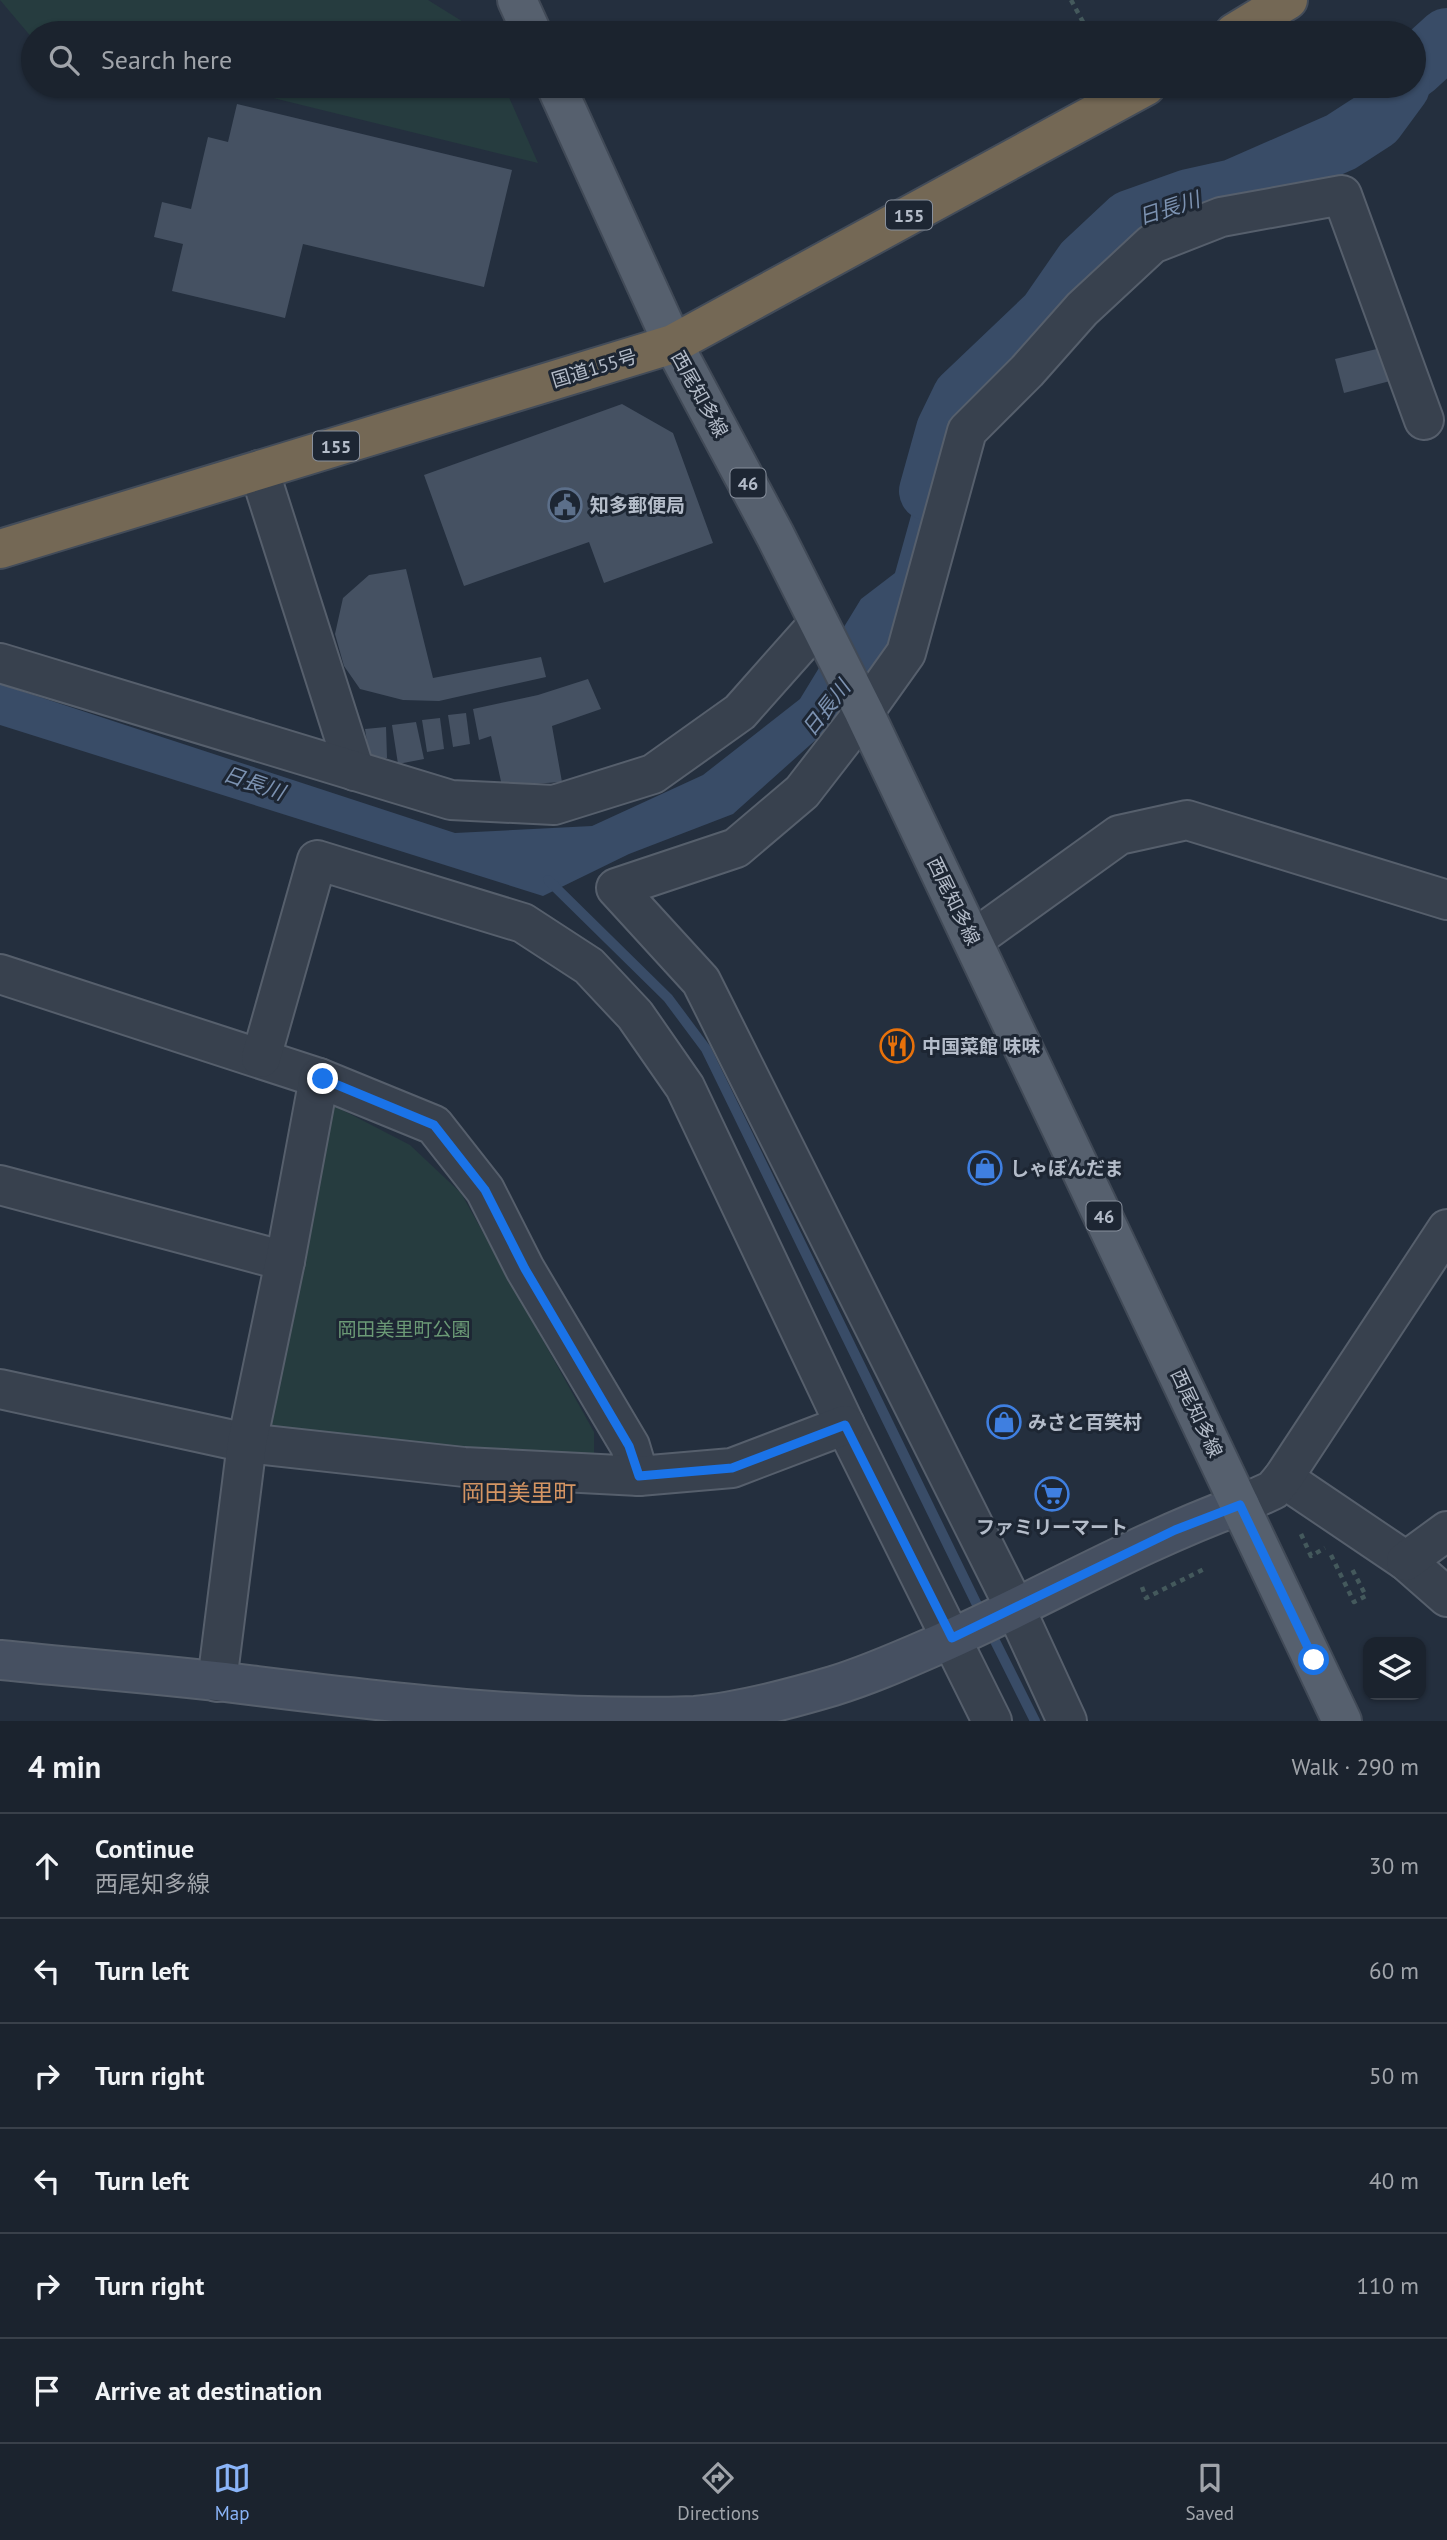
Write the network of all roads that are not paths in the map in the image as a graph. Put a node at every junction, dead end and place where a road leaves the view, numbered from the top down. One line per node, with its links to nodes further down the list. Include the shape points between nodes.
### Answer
1 (517, 0): 3 (main road)
2 (1288, 0): 4 (highway)
3 (527, 21)
4 (1254, 21)
5 (561, 98): 7 (main road, 西尾知多線 / 46)
6 (1124, 98): 7 (highway, 国道155号 / 155)
7 (673, 344): 9 (highway, 国道155号 / 155); 11 (main road, 西尾知多線 / 46)
8 (1424, 420): 13 (street, via 1342,195 1221,217 1152,244 1082,309 967,431 906,653)
9 (259, 470): 10 (highway, 国道155号 / 155); 14 (street)
10 (0, 549)
11 (820, 624): 13 (main road, 西尾知多線 / 46); 14 (street, via 740,712 653,774 554,806 451,800)
12 (0, 663): 14 (street)
13 (863, 711): 16 (main road, 西尾知多線 / 46); 32 (street, via 802,792 736,848 617,888 701,981)
14 (355, 771)
15 (1447, 900): 16 (street, via 1187,820 1119,835)
16 (973, 940): 28 (main road, 西尾知多線 / 46)
17 (0, 974): 18 (street)
18 (261, 1058): 19 (street); 24 (street, via 317,860 523,923 589,966 635,1015 685,1087)
19 (319, 1078): 22 (street); 26 (street, via 434,1125 485,1190 525,1269 629,1446)
20 (0, 1185): 22 (street)
21 (1447, 1229): 27 (street)
22 (285, 1261): 25 (street)
23 (0, 1389): 25 (street)
24 (845, 1425): 26 (street, via 732,1468); 33 (street)
25 (247, 1443): 26 (street, via 464,1467); 35 (street)
26 (639, 1476)
27 (1283, 1478): 28 (street, via 1273,1490); 30 (street)
28 (1240, 1505): 32 (street, via 1175,1530); 39 (main road, 西尾知多線 / 46)
29 (1447, 1531): 30 (street)
30 (1406, 1560): 31 (street)
31 (1447, 1597)
32 (1008, 1612): 33 (street); 38 (street)
33 (957, 1637): 36 (street, via 836,1685 697,1716 586,1720); 37 (street)
34 (0, 1660): 35 (street)
35 (217, 1682): 36 (street)
36 (402, 1713)
37 (992, 1721)
38 (1067, 1721)
39 (1342, 1721)

